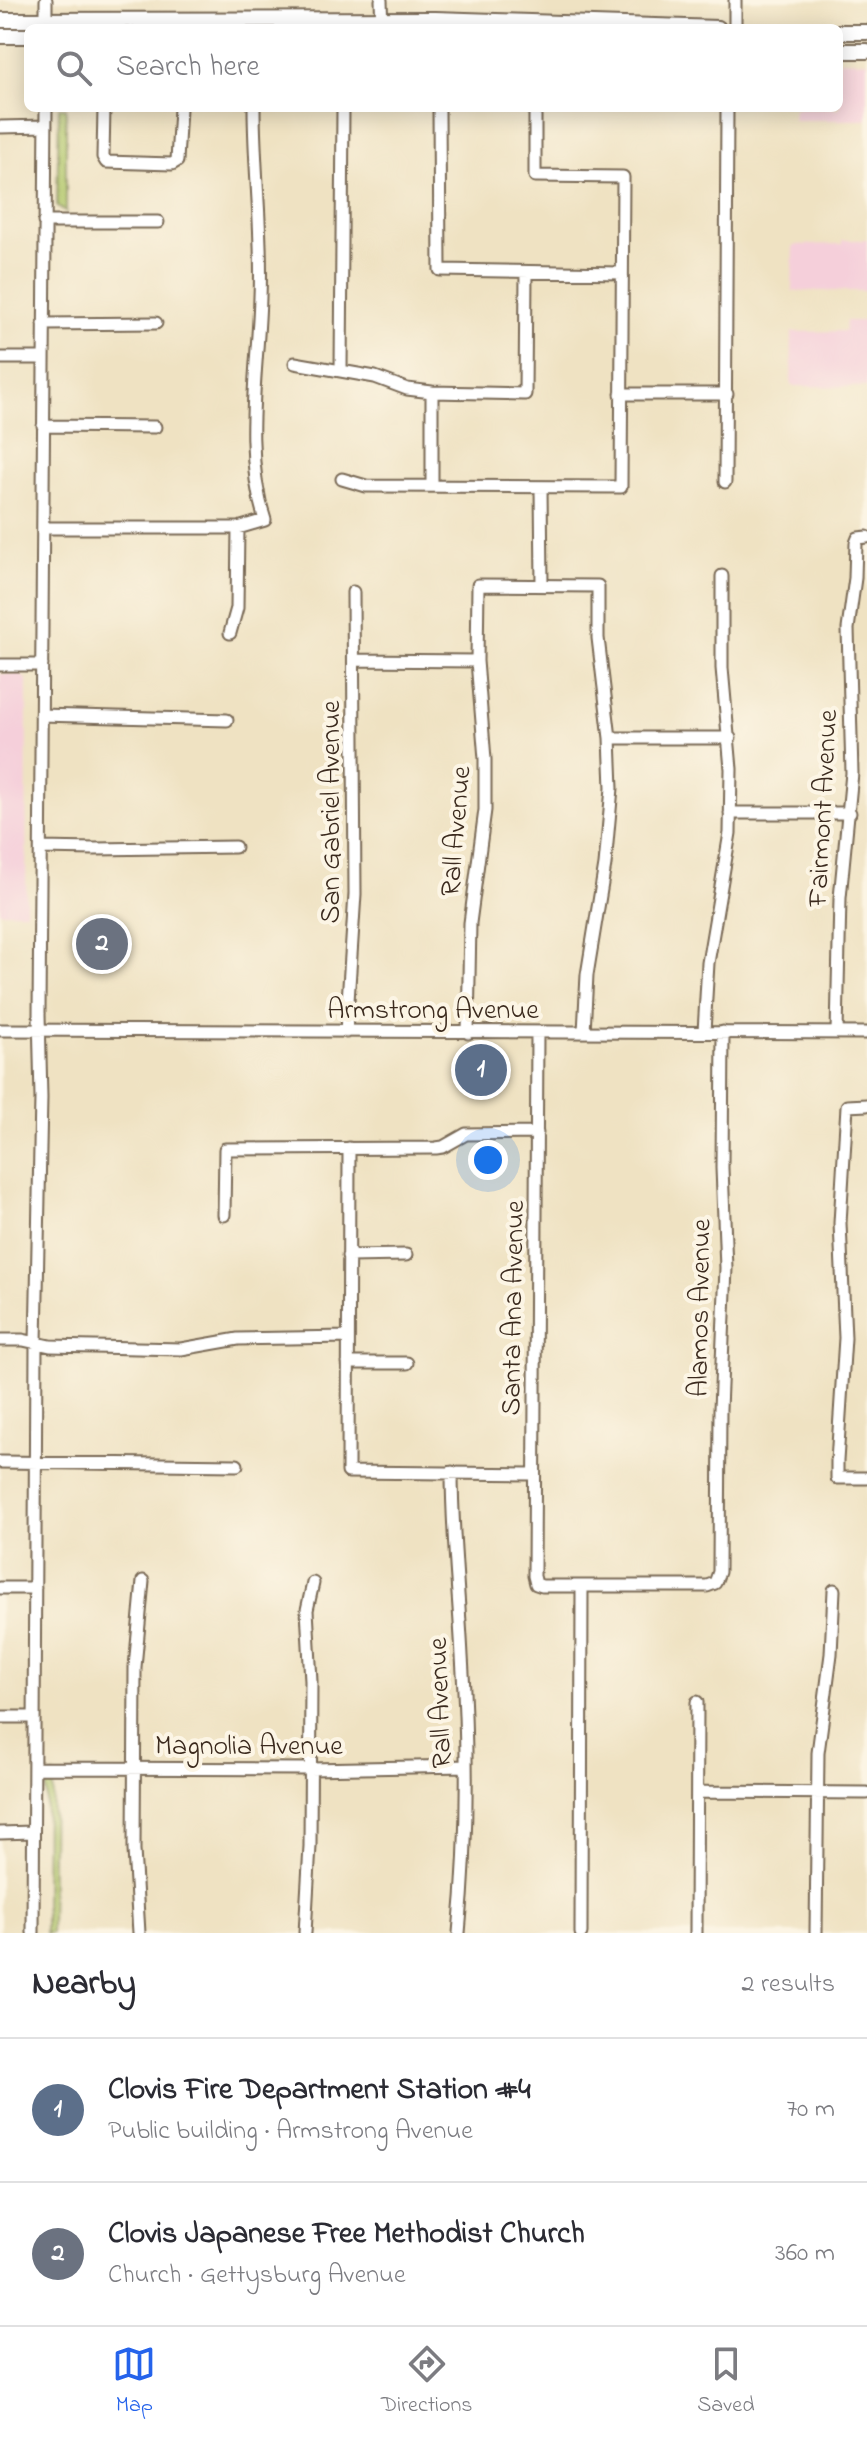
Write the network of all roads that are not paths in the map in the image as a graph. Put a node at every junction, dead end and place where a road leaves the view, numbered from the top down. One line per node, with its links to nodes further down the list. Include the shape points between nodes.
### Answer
1 (46, 0): 5 (street)
2 (381, 0): 6 (street)
3 (735, 0): 7 (street)
4 (0, 20): 5 (main road)
5 (46, 24): 6 (main road)
6 (382, 24)
7 (735, 24)
8 (863, 32): 9 (main road)
9 (843, 34)
10 (0, 36): 11 (main road)
11 (24, 36)
12 (865, 50): 13 (main road)
13 (843, 51)
14 (46, 112): 22 (street)
15 (104, 112): 16 (street, via 103,157 126,164 177,161)
16 (180, 112)
17 (254, 112): 46 (street, via 261,247 254,473 265,520)
18 (343, 112): 35 (street)
19 (439, 112): 26 (street)
20 (535, 112): 28 (street, via 535,176 623,177)
21 (727, 112): 38 (street)
22 (46, 126): 23 (street); 24 (street)
23 (0, 127)
24 (44, 222): 25 (street); 31 (street)
25 (158, 222)
26 (444, 271): 27 (street); 29 (street)
27 (526, 273): 28 (street); 36 (street, via 525,394)
28 (622, 273): 37 (street)
29 (446, 286)
30 (156, 323): 31 (street)
31 (44, 324): 33 (street)
32 (0, 358): 33 (street)
33 (44, 358): 39 (street)
34 (295, 363): 35 (street)
35 (341, 371): 36 (street)
36 (432, 392): 43 (street)
37 (621, 394): 38 (street); 44 (street, via 621,487)
38 (727, 394): 42 (street)
39 (43, 426): 40 (street); 45 (street)
40 (155, 427)
41 (342, 479): 43 (street, via 366,486)
42 (725, 482)
43 (432, 486): 44 (street)
44 (541, 487): 49 (street)
45 (43, 528): 46 (street); 55 (street)
46 (238, 528): 51 (street, via 237,608)
47 (862, 538): 61 (street, Fairmont Avenue, via 848,629)
48 (722, 576): 59 (street, via 722,668)
49 (542, 585): 53 (street, Rall Avenue, via 478,585); 58 (street, via 598,586 598,638)
50 (353, 592): 52 (street, San Gabriel Avenue)
51 (230, 633)
52 (354, 660): 53 (street); 66 (street, San Gabriel Avenue, via 355,894)
53 (477, 661): 71 (street, Rall Avenue, via 485,810 470,923)
54 (0, 665): 55 (street)
55 (42, 665): 56 (street)
56 (41, 715): 57 (street); 63 (street)
57 (227, 720)
58 (610, 738): 59 (street); 68 (street, via 610,828 590,945)
59 (730, 738): 60 (street)
60 (730, 813): 61 (street); 69 (street, via 704,994)
61 (850, 813): 72 (street, Fairmont Avenue, via 840,898)
62 (235, 847): 63 (street)
63 (41, 848): 65 (street)
64 (0, 1030): 65 (street, Armstrong Avenue)
65 (39, 1030): 66 (street, Armstrong Avenue); 82 (street)
66 (346, 1032): 71 (street, Armstrong Avenue)
67 (537, 1032): 68 (street, Armstrong Avenue); 71 (street, Armstrong Avenue); 75 (street, Santa Ana Avenue)
68 (584, 1032): 69 (street, Armstrong Avenue)
69 (704, 1032): 70 (street, Armstrong Avenue)
70 (723, 1032): 72 (street, Armstrong Avenue); 93 (street, Alamos Avenue, via 726,1284 719,1572 715,1583 707,1586)
71 (468, 1033)
72 (837, 1033): 73 (street, Armstrong Avenue)
73 (867, 1033)
74 (867, 1105): 90 (street, via 847,1106 840,1223 845,1338 837,1478)
75 (537, 1133): 76 (street, via 466,1134 436,1148); 89 (street, Santa Ana Avenue)
76 (349, 1148): 77 (street, via 225,1149); 79 (street)
77 (224, 1215)
78 (406, 1255): 79 (street)
79 (348, 1256): 80 (street)
80 (348, 1337): 82 (street, via 238,1339 181,1349); 83 (street)
81 (0, 1340): 82 (street)
82 (36, 1343): 86 (street)
83 (348, 1363): 84 (street); 88 (street, via 348,1472)
84 (407, 1363)
85 (0, 1462): 86 (street)
86 (36, 1463): 87 (street); 95 (street)
87 (237, 1465)
88 (452, 1472): 89 (street); 100 (street, Rall Avenue)
89 (533, 1474): 93 (street, Santa Ana Avenue, via 536,1584)
90 (867, 1478)
91 (143, 1581): 102 (street, via 135,1667)
92 (313, 1583): 103 (street, via 307,1610)
93 (582, 1587): 113 (street)
94 (0, 1588): 95 (street)
95 (35, 1588): 99 (street)
96 (834, 1590): 105 (street)
97 (697, 1702): 104 (street)
98 (0, 1717): 99 (street)
99 (34, 1717): 101 (street)
100 (465, 1766): 103 (street, Magnolia Avenue); 112 (street, Rall Avenue)
101 (34, 1768): 102 (street, Magnolia Avenue); 107 (street)
102 (135, 1768): 103 (street, Magnolia Avenue); 110 (street)
103 (310, 1769): 111 (street)
104 (697, 1792): 105 (street); 114 (street)
105 (817, 1793): 106 (street); 115 (street)
106 (867, 1793)
107 (33, 1832): 108 (street); 109 (street)
108 (0, 1833)
109 (33, 1933)
110 (139, 1933)
111 (305, 1933)
112 (459, 1933)
113 (581, 1933)
114 (696, 1933)
115 (816, 1933)

